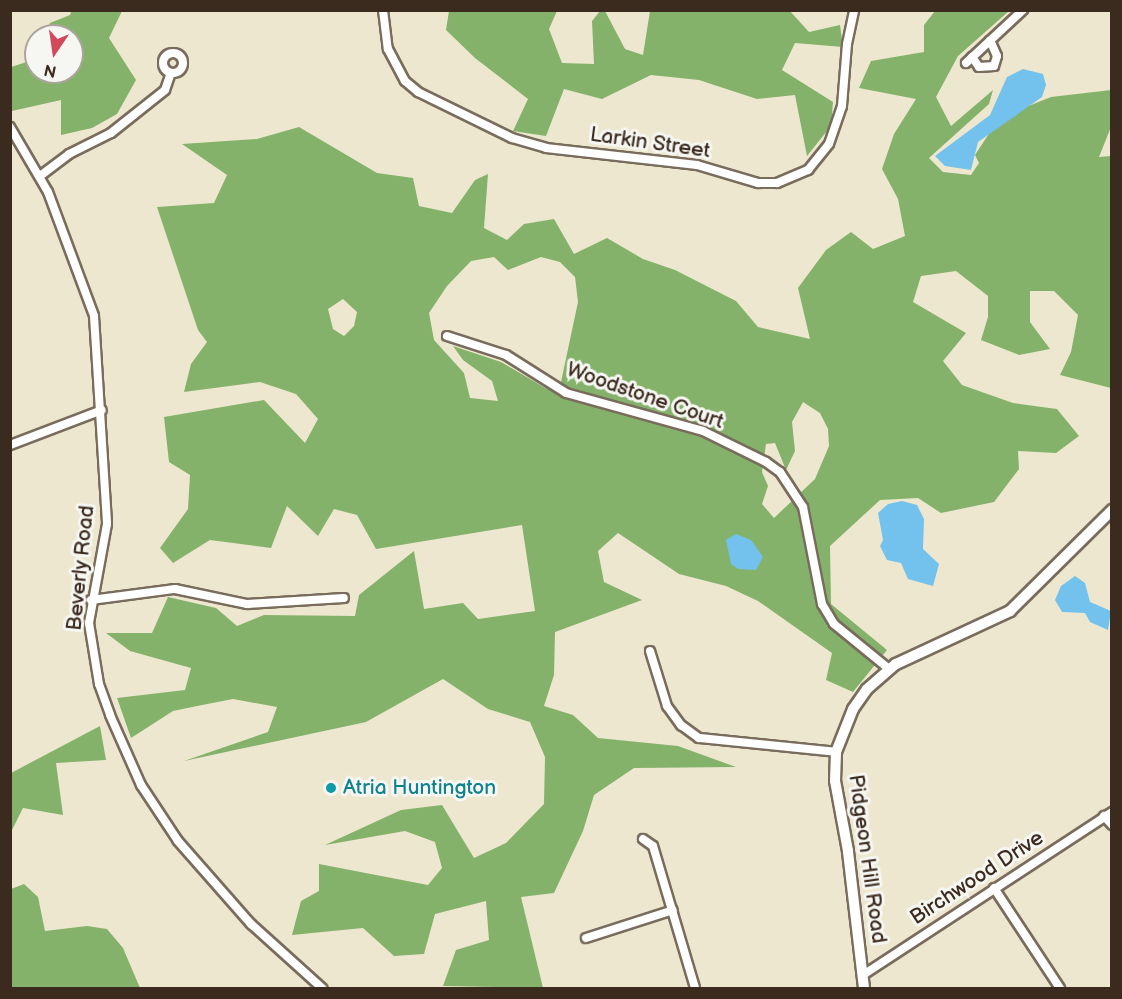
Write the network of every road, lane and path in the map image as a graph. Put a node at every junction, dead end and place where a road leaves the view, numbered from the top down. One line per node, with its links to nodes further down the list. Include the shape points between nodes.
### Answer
1 (383, 10): 2 (street, Larkin Street, via 388,49 405,81 418,92 512,138 546,148 697,165 758,183 777,183 808,170 829,144 842,106)
2 (854, 10)
3 (1023, 10): 4 (street)
4 (990, 40): 4 (street, via 997,56 994,66 985,70 969,60)
5 (171, 73): 7 (street, via 165,90 111,133 69,154)
6 (10, 127): 7 (street, Beverly Road)
7 (40, 176): 9 (street, Beverly Road, via 89,295)
8 (447, 336): 15 (street, Woodstone Court, via 506,355 566,393 703,431 766,462 786,480 803,507 822,604 834,624)
9 (102, 410): 10 (street); 13 (street, Beverly Road, via 106,531)
10 (10, 445)
11 (1112, 510): 15 (street, Pidgeon Hill Road, via 1010,611)
12 (344, 598): 13 (street, via 247,604 175,589)
13 (91, 600): 24 (street, Beverly Road, via 89,623 99,684 120,741 152,802 178,841 251,924)
14 (650, 651): 16 (street, via 667,706 681,725 699,738)
15 (889, 669): 16 (street, Pidgeon Hill Road, via 853,709)
16 (836, 752): 23 (street, Pidgeon Hill Road, via 835,781)
17 (1108, 814): 18 (street); 20 (street, Birchwood Drive)
18 (1112, 825)
19 (643, 838): 21 (street, via 653,846)
20 (994, 888): 23 (street, Birchwood Drive); 27 (street)
21 (673, 910): 22 (street); 25 (street)
22 (586, 938)
23 (863, 975): 26 (street, Pidgeon Hill Road)
24 (322, 988)
25 (695, 988)
26 (864, 988)
27 (1060, 988)

